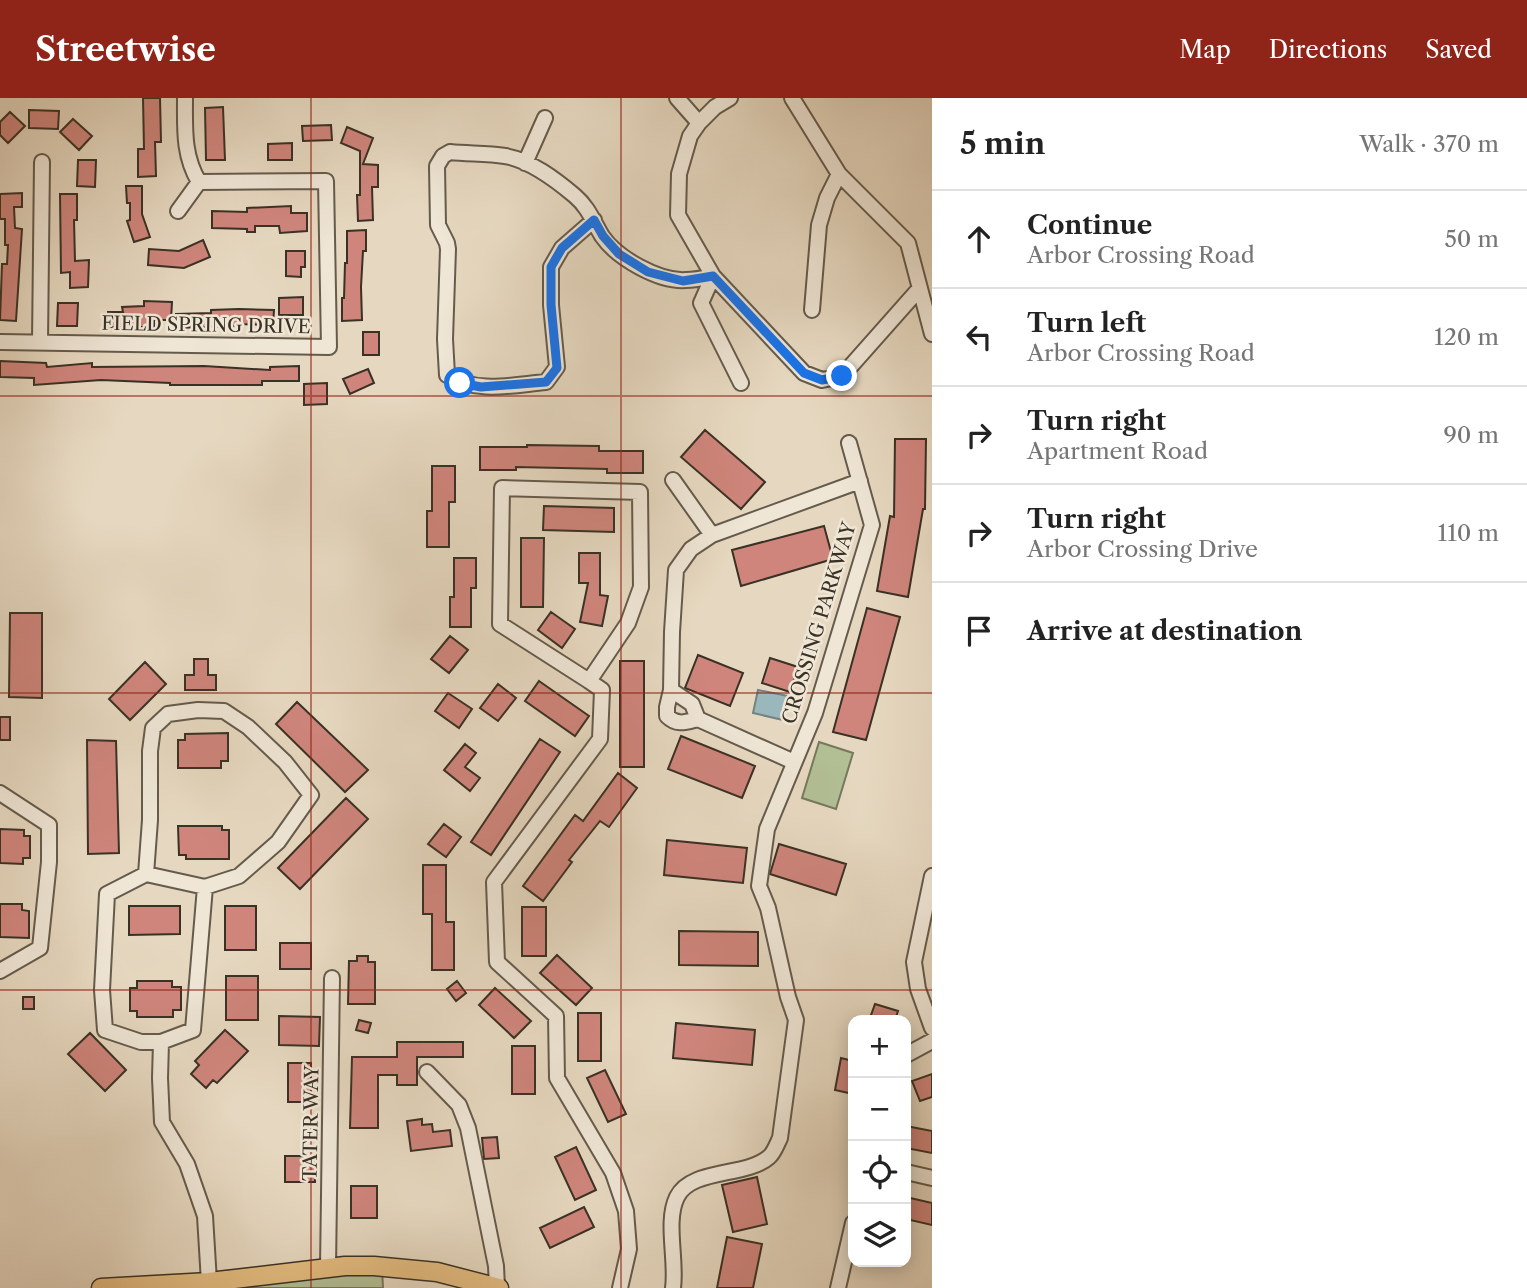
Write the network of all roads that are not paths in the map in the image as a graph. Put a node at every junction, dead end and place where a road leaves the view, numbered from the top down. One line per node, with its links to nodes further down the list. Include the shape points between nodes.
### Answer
1 (185, 98): 10 (street, via 184,146)
2 (677, 98): 6 (street)
3 (730, 98): 6 (street)
4 (792, 98): 9 (street)
5 (545, 118): 8 (street)
6 (699, 122): 13 (street, via 679,174 678,215)
7 (42, 162): 18 (street)
8 (525, 163): 12 (street, via 577,197); 12 (street, via 506,156 450,152 437,166 438,225 448,249 447,375 481,387 546,382 557,368 551,267 562,248)
9 (839, 174): 14 (street, via 908,243); 15 (street, via 819,225)
10 (199, 182): 11 (street); 18 (street, FIELD SPRING DRIVE, via 326,181 329,347)
11 (178, 211)
12 (594, 220): 13 (street, via 619,254 648,272 683,281)
13 (713, 276): 14 (street, via 804,373 822,380 842,376); 19 (street, via 701,303)
14 (920, 288): 16 (street)
15 (813, 310)
16 (932, 334)
17 (0, 342): 18 (street, FIELD SPRING DRIVE)
18 (40, 342)
19 (741, 383)
20 (849, 443): 22 (street, CROSSING PARKWAY)
21 (673, 480): 23 (street)
22 (860, 481): 23 (street); 27 (street, CROSSING PARKWAY, via 872,526 815,713)
23 (712, 535): 25 (street, via 691,549 676,570)
24 (589, 681): 24 (street, via 628,623 641,587 640,492 502,488 500,624); 48 (street, via 603,690 600,739 494,882 497,962 556,1016 557,1078 613,1173 626,1211 629,1249)
25 (671, 690): 26 (street, via 692,704); 26 (street, via 667,716 680,723)
26 (698, 719): 27 (street)
27 (794, 762): 49 (street, CROSSING PARKWAY, via 767,829 760,886 796,1020 780,1138 771,1156 758,1163 684,1186 672,1212)
28 (0, 793): 30 (street)
29 (0, 804): 30 (street)
30 (18, 804): 34 (street, via 49,825 49,862 40,948)
31 (146, 874): 33 (street); 33 (street, via 153,728 168,714 224,711 285,762 311,795 278,842 239,876); 38 (street, via 107,894 102,990 105,1030 141,1042)
32 (932, 876): 36 (street, via 914,962)
33 (205, 887): 38 (street, via 193,1030)
34 (2, 968)
35 (332, 978): 44 (street, TATER WAY)
36 (932, 1028)
37 (932, 1041): 39 (street)
38 (161, 1042): 45 (street, via 162,1122 187,1164 205,1216)
39 (911, 1052)
40 (427, 1072): 47 (street, via 459,1105 468,1128)
41 (911, 1173): 42 (street)
42 (932, 1178)
43 (848, 1245): 50 (street)
44 (328, 1268): 45 (main road); 47 (main road, via 406,1268)
45 (209, 1282): 46 (main road)
46 (101, 1288)
47 (498, 1288)
48 (620, 1288)
49 (673, 1288)
50 (838, 1288)

